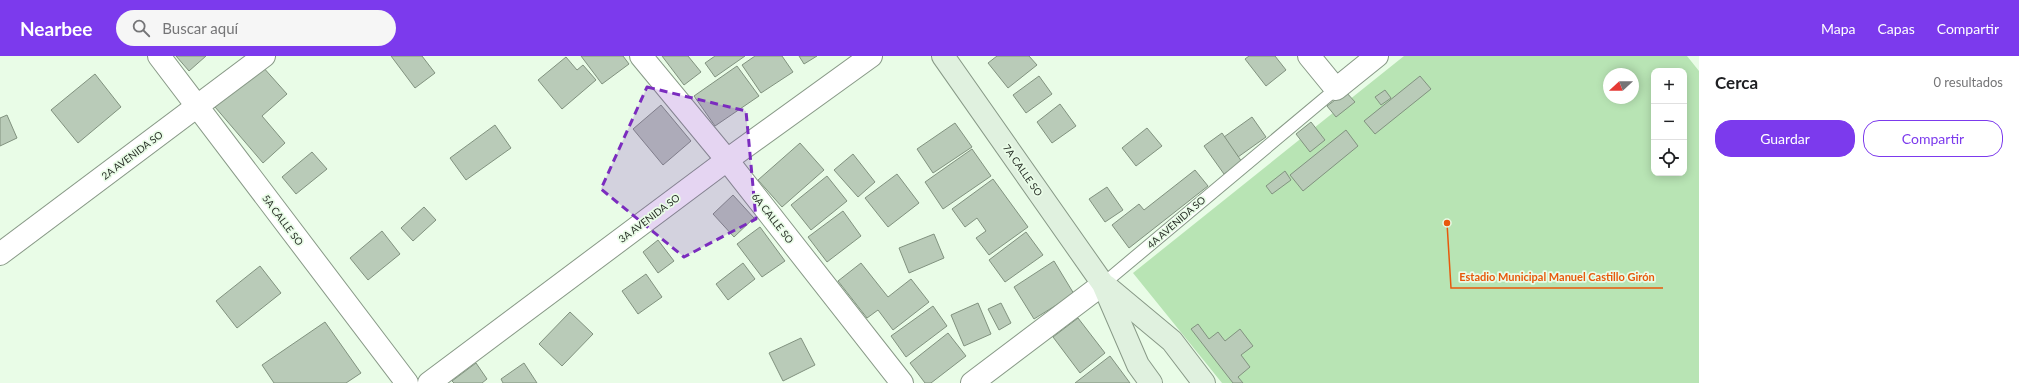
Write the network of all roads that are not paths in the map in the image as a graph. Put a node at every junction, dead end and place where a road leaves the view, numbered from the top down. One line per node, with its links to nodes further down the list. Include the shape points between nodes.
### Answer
1 (159, 56): 9 (street, 5A CALLE SO)
2 (264, 56): 9 (street, 2A AVENIDA SO)
3 (642, 56): 10 (street, 6A CALLE SO)
4 (871, 56): 10 (street, 3A AVENIDA SO)
5 (943, 56): 12 (street, 7A CALLE SO)
6 (1309, 56): 8 (street)
7 (1377, 56): 8 (street, 4A AVENIDA SO)
8 (1336, 89): 12 (lane, 4A AVENIDA SO)
9 (196, 107): 11 (street, 2A AVENIDA SO); 13 (street, 5A CALLE SO)
10 (728, 160): 14 (street, 3A AVENIDA SO); 15 (street, 6A CALLE SO)
11 (0, 254)
12 (1103, 284): 16 (street, 4A AVENIDA SO); 17 (street, 7A CALLE SO, via 1138,365); 18 (street, 7A CALLE SO, via 1172,341)
13 (407, 383)
14 (429, 383)
15 (902, 383)
16 (972, 383)
17 (1151, 383)
18 (1204, 383)

